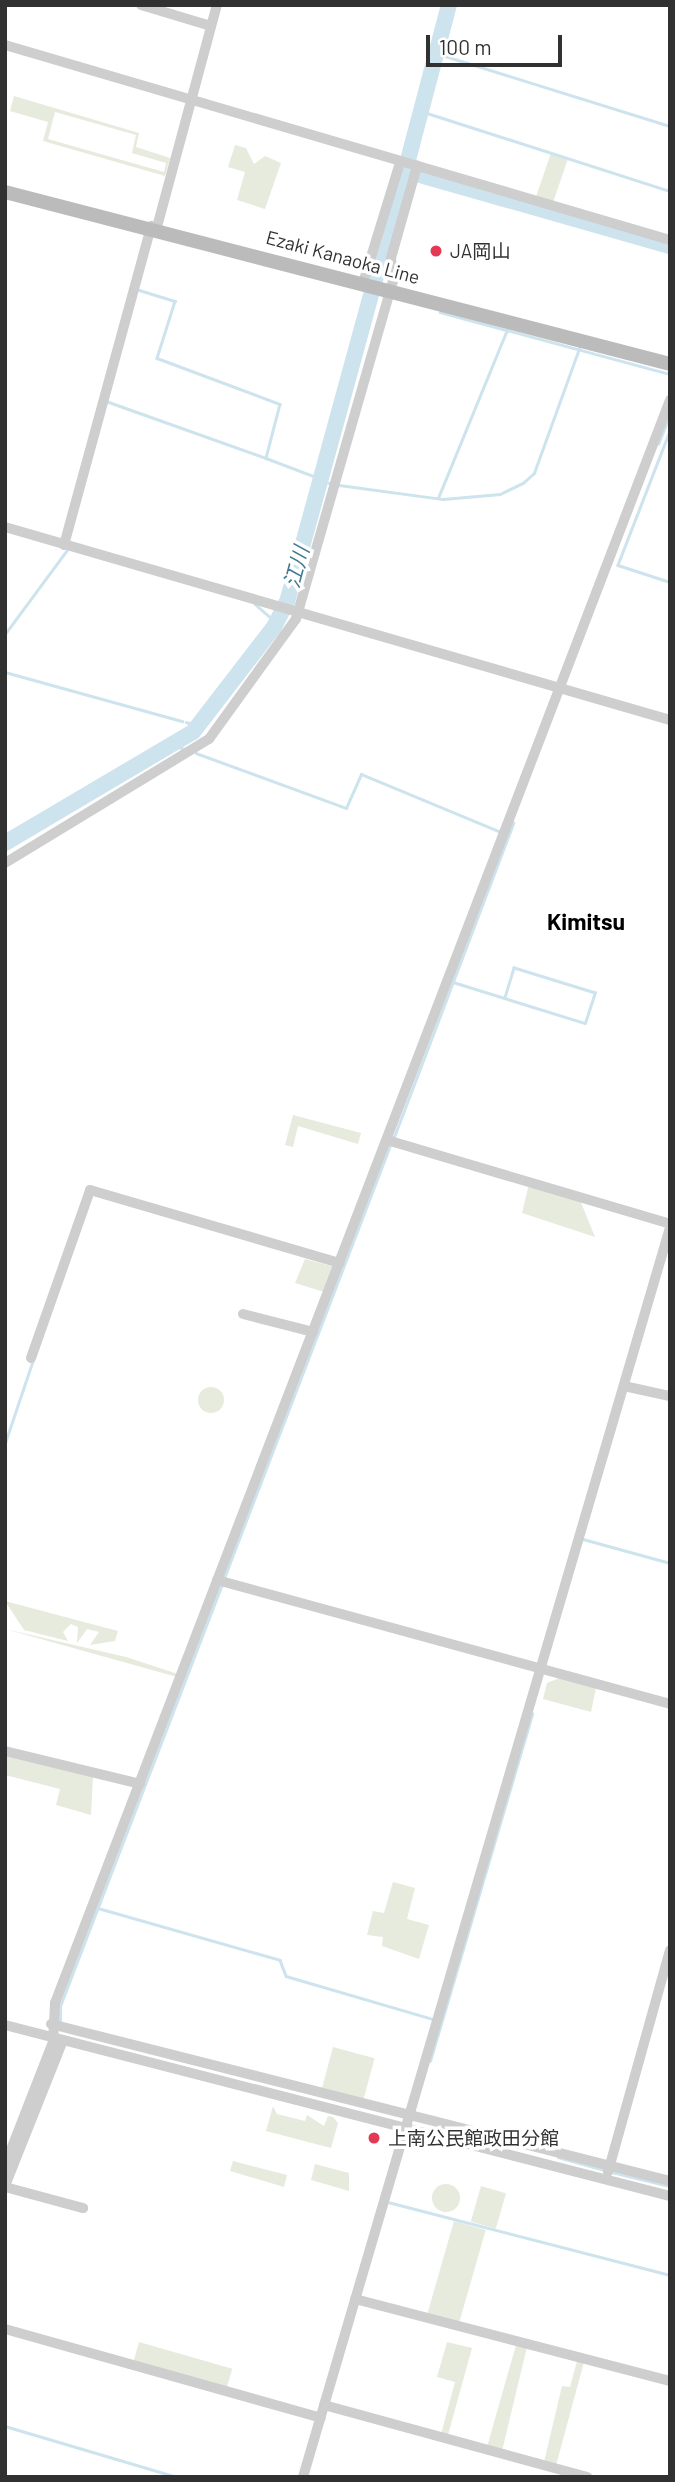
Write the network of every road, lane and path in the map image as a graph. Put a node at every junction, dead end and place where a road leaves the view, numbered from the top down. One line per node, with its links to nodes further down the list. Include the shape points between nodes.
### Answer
1 (141, 5): 3 (street)
2 (217, 5): 3 (street)
3 (209, 25): 5 (street)
4 (5, 45): 5 (street)
5 (191, 103): 6 (street); 9 (street)
6 (400, 163): 7 (street); 11 (street)
7 (416, 171): 10 (street); 12 (street, via 391,258)
8 (5, 192): 9 (main road, Ezaki Kanaoka Line)
9 (154, 227): 11 (main road, Ezaki Kanaoka Line); 16 (street)
10 (670, 240)
11 (365, 283): 12 (main road, Ezaki Kanaoka Line)
12 (388, 289): 13 (main road, Ezaki Kanaoka Line); 17 (street)
13 (670, 364)
14 (670, 400): 18 (street)
15 (5, 527): 16 (street)
16 (64, 545): 17 (street)
17 (296, 612): 18 (street); 20 (street, via 209,739)
18 (562, 689): 19 (street); 21 (street)
19 (670, 720)
20 (5, 863)
21 (390, 1141): 22 (street); 23 (street)
22 (670, 1226): 27 (street)
23 (340, 1263): 25 (street); 26 (street, via 90,1190)
24 (243, 1314): 25 (street)
25 (313, 1332): 29 (street)
26 (31, 1358)
27 (626, 1387): 28 (street); 30 (street)
28 (670, 1396)
29 (221, 1581): 30 (street); 33 (street)
30 (543, 1669): 31 (street); 37 (street)
31 (670, 1704)
32 (5, 1751): 33 (street)
33 (140, 1784): 36 (street)
34 (670, 1950): 39 (street)
35 (5, 2025): 36 (street)
36 (62, 2032): 37 (street); 37 (street); 38 (street); 41 (street)
37 (406, 2119): 39 (street); 39 (street); 44 (street)
38 (5, 2165)
39 (608, 2172): 40 (street); 42 (street)
40 (670, 2181)
41 (5, 2187): 43 (street)
42 (670, 2196)
43 (83, 2208)
44 (358, 2300): 46 (street); 47 (street)
45 (5, 2329): 48 (street)
46 (670, 2381)
47 (327, 2406): 48 (street); 50 (street)
48 (321, 2418): 49 (street)
49 (303, 2477)
50 (587, 2477)

